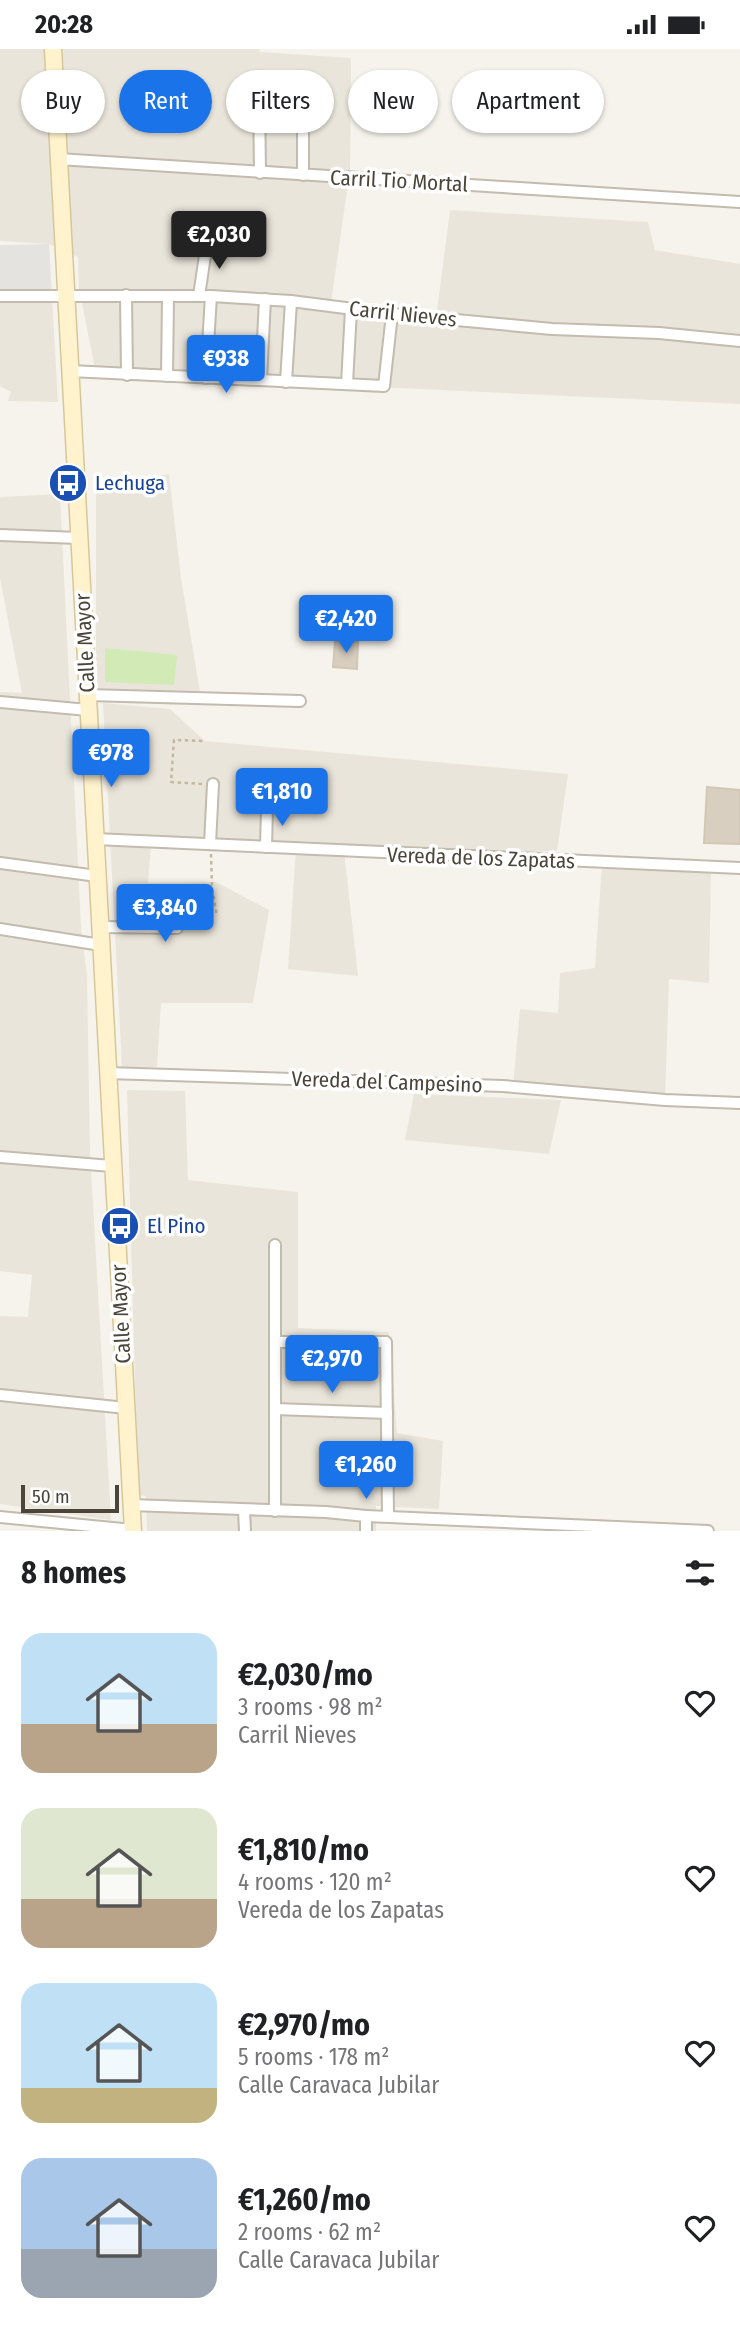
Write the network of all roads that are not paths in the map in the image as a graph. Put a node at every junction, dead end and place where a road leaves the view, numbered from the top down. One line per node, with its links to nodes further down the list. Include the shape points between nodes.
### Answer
1 (52, 49): 4 (main road, Calle Mayor)
2 (259, 133): 5 (street)
3 (303, 133): 6 (street)
4 (58, 159): 5 (street, Carril Tio Mortal); 13 (main road, Calle Mayor)
5 (260, 173): 6 (street, Carril Tio Mortal)
6 (303, 175): 7 (street, Carril Tio Mortal)
7 (740, 202)
8 (207, 242): 11 (street)
9 (126, 295): 13 (street, Carril Nieves); 14 (street, Carril Nieves); 21 (street)
10 (0, 296): 13 (street, Carril Nieves)
11 (199, 296): 12 (street, Carril Nieves); 14 (street, Carril Nieves)
12 (211, 296): 15 (street, Carril Nieves); 23 (street)
13 (66, 297): 20 (main road, Calle Mayor)
14 (168, 297): 22 (street)
15 (265, 299): 16 (street, Carril Nieves); 24 (street)
16 (291, 300): 17 (street, Carril Nieves); 25 (street)
17 (351, 309): 18 (street, Carril Nieves); 26 (street)
18 (392, 314): 19 (street, Carril Nieves); 26 (street, via 383,386)
19 (740, 341)
20 (70, 371): 21 (street); 28 (main road, Calle Mayor)
21 (127, 375): 22 (street)
22 (167, 376): 23 (street)
23 (206, 378): 24 (street)
24 (261, 380): 25 (street)
25 (286, 382): 26 (street)
26 (347, 384)
27 (0, 535): 28 (street)
28 (79, 538): 31 (main road, Calle Mayor)
29 (300, 701): 31 (street)
30 (0, 702): 31 (street)
31 (88, 702): 34 (main road, Calle Mayor)
32 (213, 784): 35 (street)
33 (267, 809): 36 (street)
34 (95, 839): 35 (street, Vereda de los Zapatas); 39 (main road, Calle Mayor)
35 (210, 844): 36 (street, Vereda de los Zapatas)
36 (266, 847): 38 (street, Vereda de los Zapatas)
37 (0, 863): 39 (street)
38 (740, 868)
39 (97, 876): 41 (main road, Calle Mayor)
40 (181, 899): 41 (street, via 177,928)
41 (100, 927): 43 (main road, Calle Mayor)
42 (0, 929): 43 (street)
43 (101, 945): 44 (main road, Calle Mayor)
44 (108, 1073): 45 (street, Vereda del Campesino, via 503,1086); 47 (main road, Calle Mayor)
45 (740, 1103)
46 (0, 1157): 47 (street)
47 (112, 1166): 51 (main road, Calle Mayor)
48 (275, 1245): 49 (street)
49 (275, 1342): 52 (street); 53 (street, via 386,1342)
50 (0, 1395): 51 (street)
51 (126, 1408): 54 (main road, Calle Mayor)
52 (275, 1409): 53 (street); 56 (street)
53 (387, 1413): 58 (street)
54 (131, 1506): 55 (street); 60 (main road, Calle Mayor)
55 (244, 1510): 56 (street); 61 (street)
56 (275, 1510): 57 (street)
57 (366, 1516): 58 (street); 62 (street)
58 (388, 1516): 63 (street)
59 (0, 1517): 60 (street)
60 (133, 1530)
61 (244, 1531)
62 (366, 1531)
63 (708, 1531)

